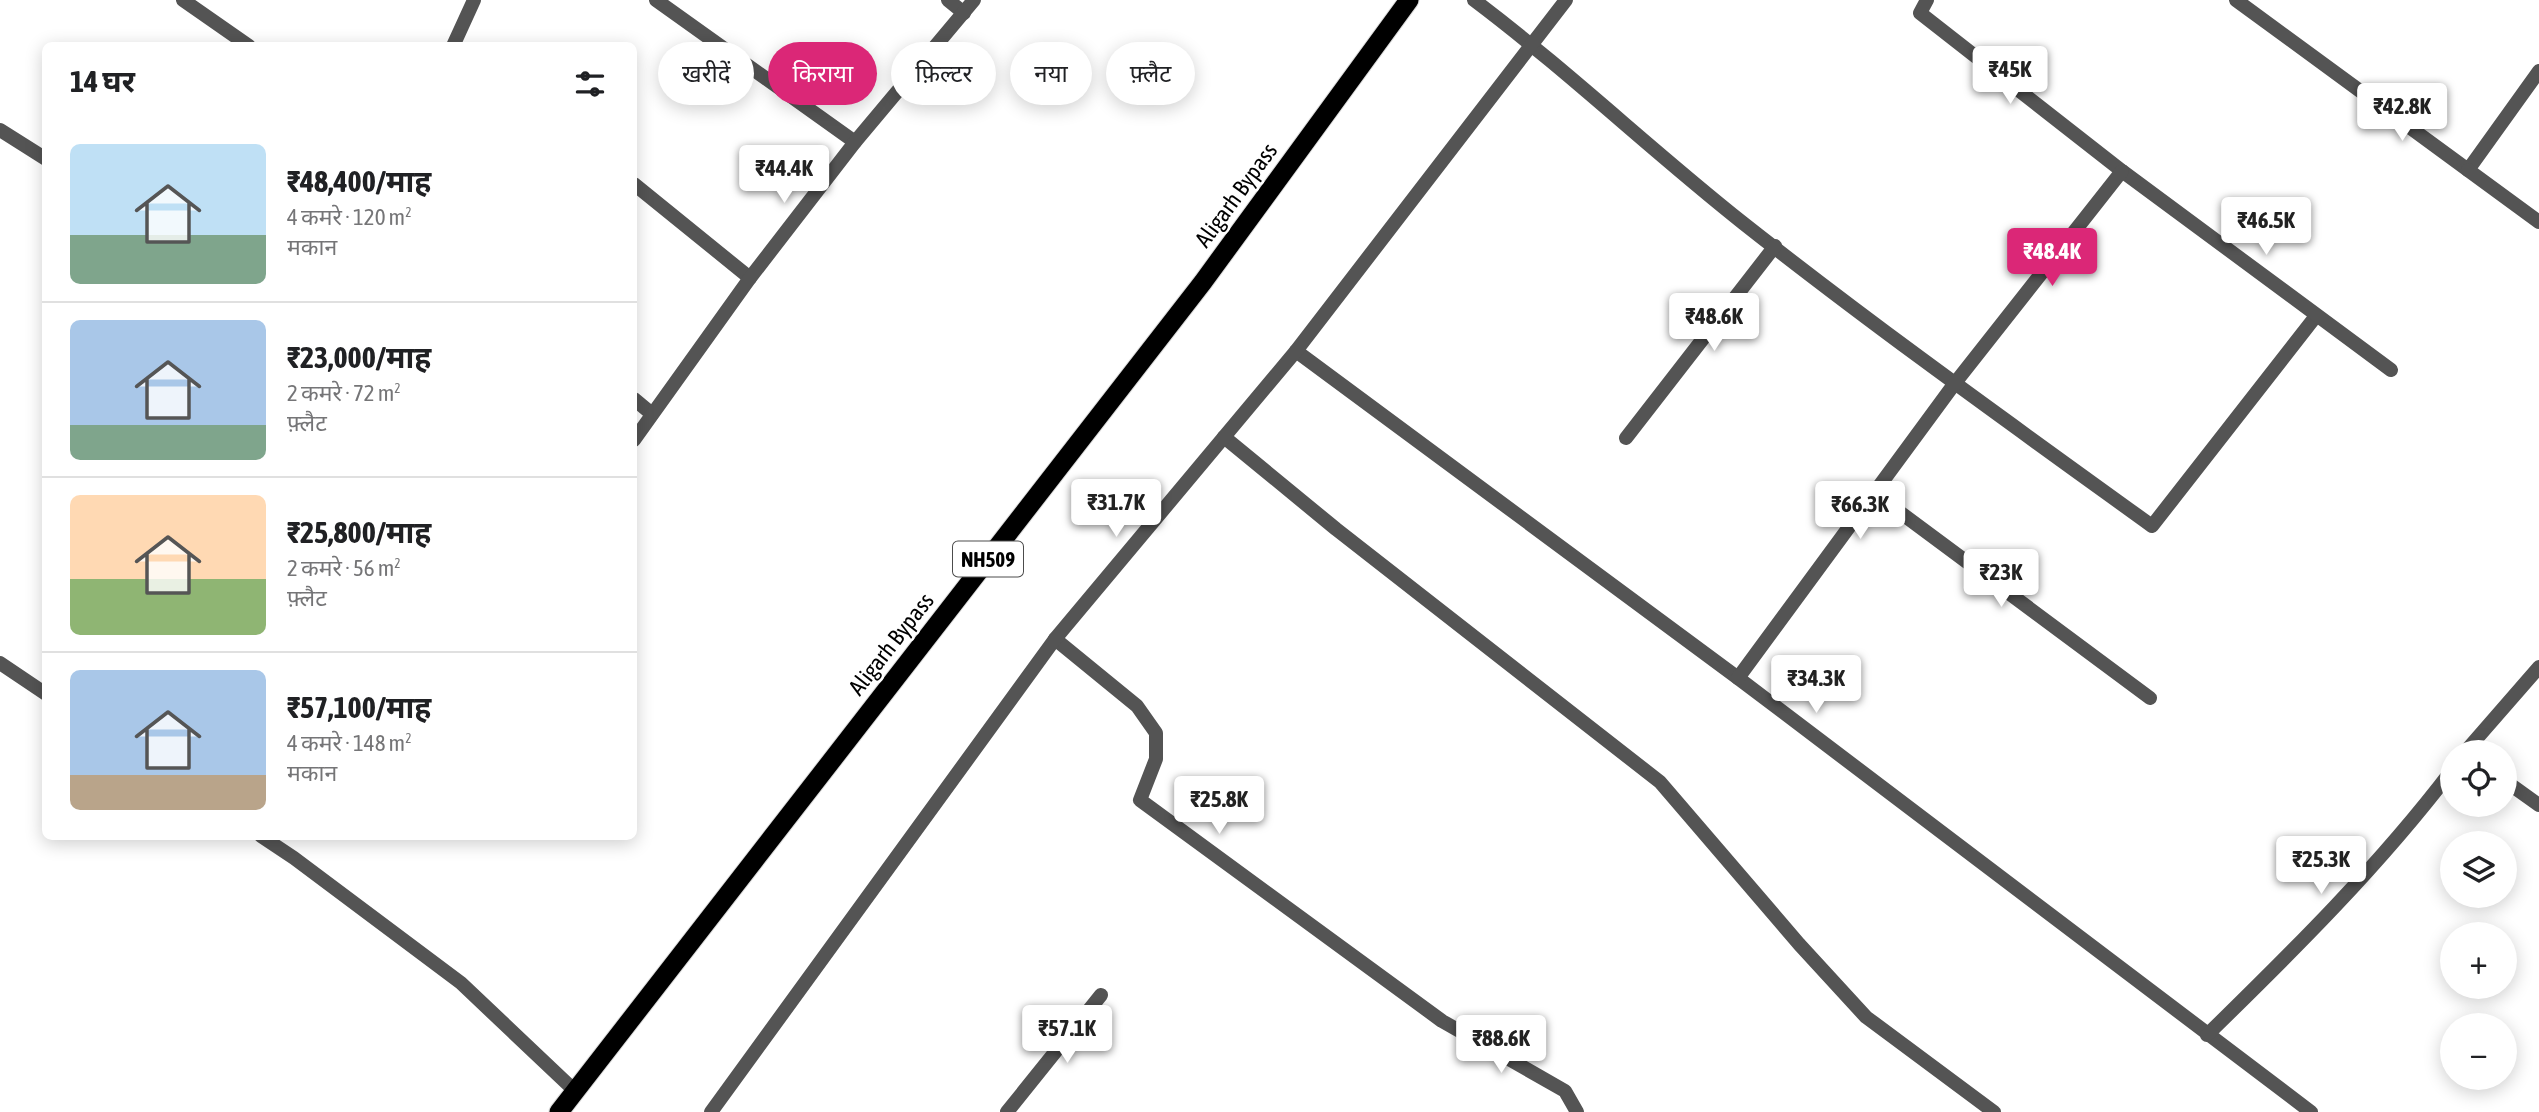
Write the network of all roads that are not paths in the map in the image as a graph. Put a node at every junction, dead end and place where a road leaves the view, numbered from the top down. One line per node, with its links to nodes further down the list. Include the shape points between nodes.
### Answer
1 (183, 0): 12 (street)
2 (474, 0): 13 (street)
3 (656, 0): 17 (street)
4 (948, 0): 11 (street)
5 (974, 0): 11 (street)
6 (1409, 0): 48 (highway, Aligarh Bypass / NH509, via 1203,282)
7 (1474, 0): 14 (street)
8 (1566, 0): 14 (street)
9 (1927, 0): 20 (street, via 1920,13)
10 (2236, 0): 19 (street)
11 (964, 13): 17 (street)
12 (243, 42)
13 (458, 42)
14 (1532, 44): 23 (street); 26 (street)
15 (2538, 76): 19 (street)
16 (0, 130): 18 (street)
17 (855, 142): 24 (street)
18 (42, 156)
19 (2468, 170): 22 (street)
20 (2122, 172): 25 (street); 28 (street)
21 (637, 186): 24 (street)
22 (2539, 222)
23 (1775, 246): 28 (street); 33 (street)
24 (750, 278): 30 (street)
25 (2316, 316): 27 (street); 28 (street, via 2152,526)
26 (1296, 351): 32 (street); 38 (street)
27 (2391, 370)
28 (1955, 383): 34 (street)
29 (637, 402): 30 (street)
30 (652, 414): 31 (street)
31 (637, 436)
32 (1224, 437): 35 (street); 53 (street, via 1660,782 1866,1017)
33 (1626, 438)
34 (1874, 493): 38 (street); 40 (street)
35 (1055, 639): 50 (street); 52 (street, via 1138,706 1156,733 1156,759 1140,800 1442,1021 1565,1091)
36 (0, 663): 39 (street)
37 (2539, 667): 41 (street)
38 (1738, 678): 47 (street)
39 (42, 691)
40 (2150, 698)
41 (2476, 740)
42 (2440, 786): 47 (street, via 2410,826 2327,916)
43 (2517, 789): 44 (street)
44 (2539, 805)
45 (267, 840): 48 (street, via 461,983)
46 (1101, 995): 51 (street)
47 (2207, 1035): 54 (street)
48 (575, 1091): 49 (highway, Aligarh Bypass / NH509)
49 (559, 1112)
50 (711, 1112)
51 (1007, 1112)
52 (1577, 1112)
53 (1994, 1112)
54 (2311, 1112)

